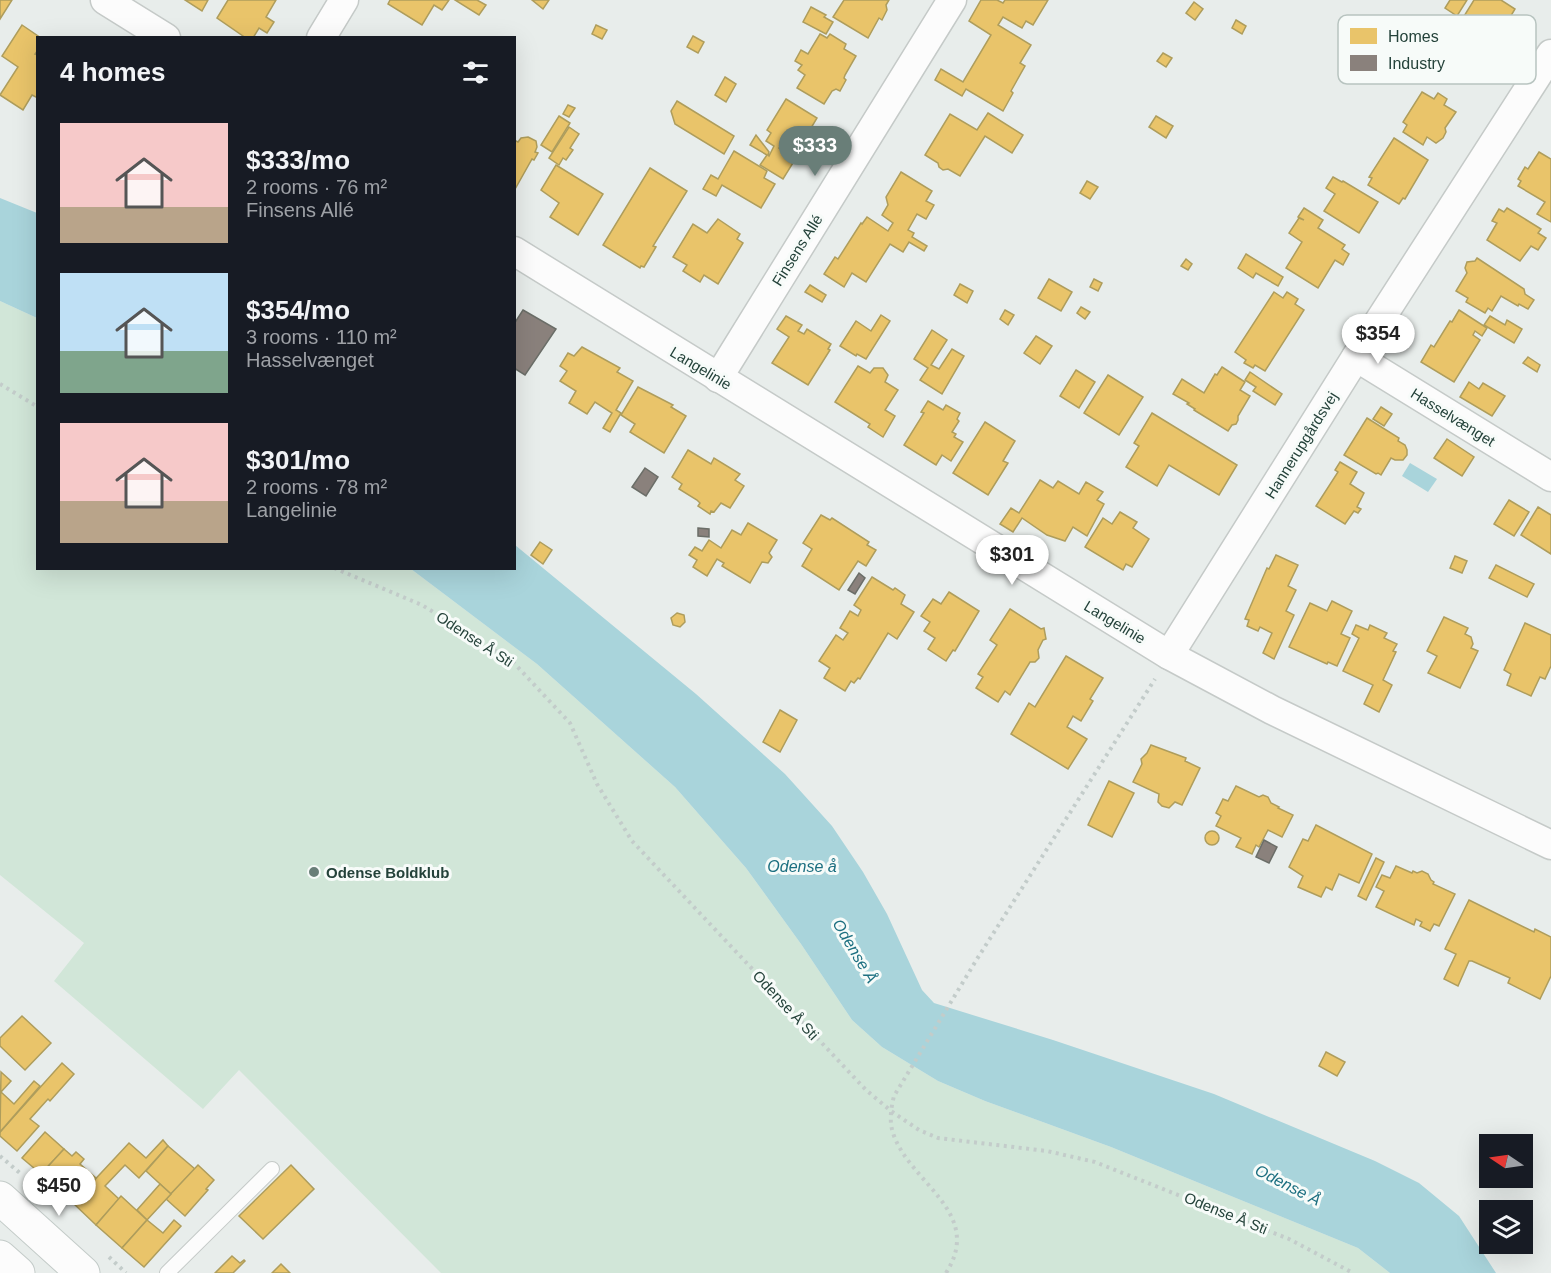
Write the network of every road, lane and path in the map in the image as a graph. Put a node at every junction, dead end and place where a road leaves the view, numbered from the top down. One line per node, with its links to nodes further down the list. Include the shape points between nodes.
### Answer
1 (105, 0): 4 (street)
2 (344, 0): 5 (street)
3 (952, 0): 11 (street, Finsens Allé)
4 (163, 36)
5 (322, 36)
6 (1551, 54): 7 (street, Hannerupgårdsvej)
7 (1536, 77)
8 (1532, 84): 10 (street, Hannerupgårdsvej)
9 (516, 252): 11 (street, Langelinie)
10 (1356, 357): 14 (street, Hasselvænget); 16 (street, Hannerupgårdsvej)
11 (718, 378): 16 (street, Langelinie)
12 (0, 384): 13 (path)
13 (36, 406)
14 (1551, 477)
15 (339, 570): 18 (path, Odense Å Sti, via 422,605 512,661 570,723 597,784 633,841 866,1090)
16 (1169, 655): 17 (street, Langelinie); 18 (path, via 900,1084)
17 (1551, 845)
18 (891, 1111): 25 (path, via 893,1132 901,1151 944,1200 954,1222 954,1261); 26 (path, Odense Å Sti, via 938,1138 1047,1151 1095,1162 1289,1239)
19 (272, 1169): 24 (lane)
20 (0, 1198): 23 (street)
21 (0, 1257): 22 (street)
22 (18, 1273)
23 (83, 1273)
24 (167, 1273)
25 (946, 1273)
26 (1353, 1273)

